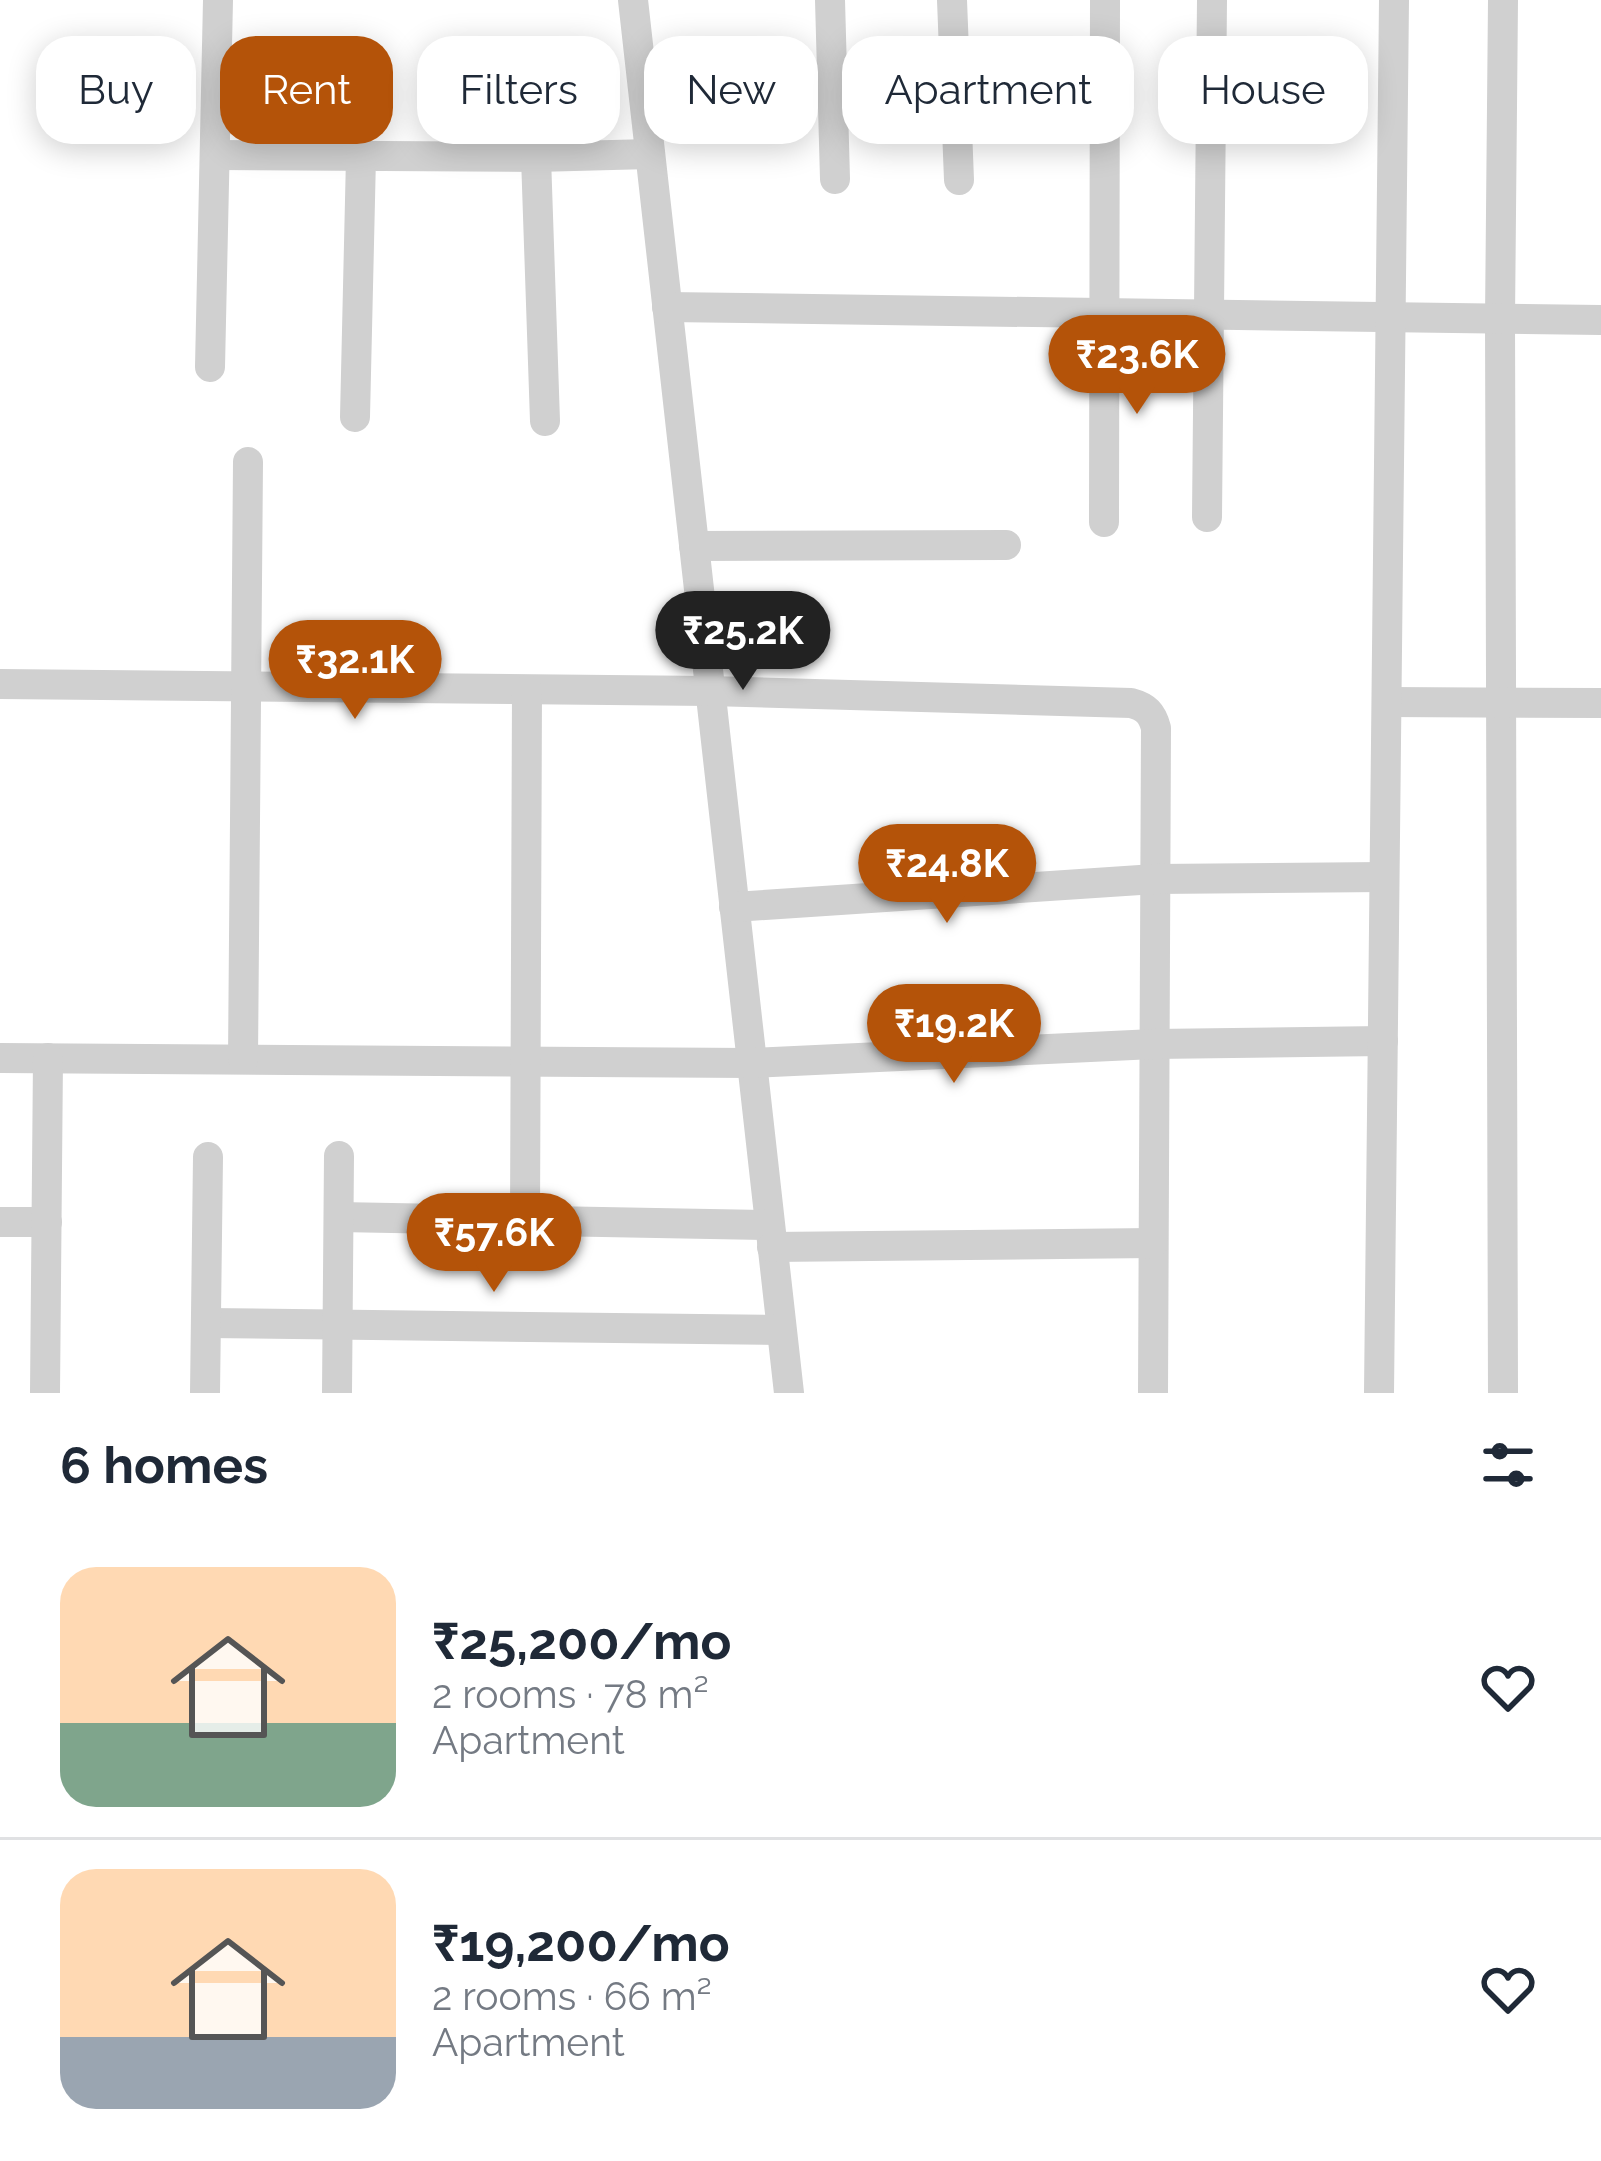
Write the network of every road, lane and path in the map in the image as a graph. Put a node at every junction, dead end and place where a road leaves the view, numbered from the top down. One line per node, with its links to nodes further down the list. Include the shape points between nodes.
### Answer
1 (218, 0): 10 (street)
2 (633, 0): 9 (street)
3 (830, 0): 13 (street)
4 (952, 0): 14 (street)
5 (1105, 0): 16 (street)
6 (1212, 0): 17 (street)
7 (1394, 0): 18 (street)
8 (1503, 0): 19 (street)
9 (650, 154): 12 (street); 15 (street)
10 (216, 155): 11 (street); 21 (street)
11 (362, 158): 12 (street); 22 (street)
12 (536, 158): 23 (street)
13 (835, 178)
14 (959, 180)
15 (667, 307): 16 (street); 28 (street)
16 (1104, 313): 17 (street); 26 (street)
17 (1209, 315): 18 (street); 25 (street)
18 (1392, 317): 19 (street); 33 (street)
19 (1499, 319): 20 (street); 34 (street)
20 (1601, 320)
21 (211, 367)
22 (355, 417)
23 (545, 422)
24 (248, 462): 30 (street)
25 (1207, 518)
26 (1104, 522)
27 (1006, 545): 28 (street)
28 (694, 546): 32 (street)
29 (0, 684): 30 (street)
30 (248, 688): 31 (street); 43 (street)
31 (527, 690): 32 (street); 44 (street)
32 (710, 691): 37 (street, via 1144,706 1156,728); 38 (street)
33 (1387, 702): 34 (street); 36 (street)
34 (1501, 703): 35 (street); 63 (street)
35 (1601, 703)
36 (1384, 878): 37 (street); 39 (street)
37 (1155, 879): 38 (street); 40 (street)
38 (734, 907): 45 (street)
39 (1383, 1041): 40 (street); 62 (street)
40 (1154, 1044): 45 (street); 53 (street)
41 (0, 1058): 42 (street)
42 (48, 1058): 43 (street); 51 (street)
43 (242, 1059): 44 (street)
44 (524, 1061): 45 (street); 49 (street)
45 (751, 1063): 52 (street)
46 (340, 1156): 48 (street)
47 (208, 1157): 54 (street)
48 (339, 1217): 49 (street); 55 (street)
49 (525, 1221): 52 (street)
50 (0, 1222): 51 (street)
51 (46, 1222): 57 (street)
52 (771, 1236): 53 (street); 56 (street)
53 (1154, 1243): 61 (street)
54 (206, 1323): 55 (street); 58 (street)
55 (338, 1326): 56 (street); 59 (street)
56 (781, 1330): 60 (street)
57 (45, 1393)
58 (206, 1393)
59 (337, 1393)
60 (788, 1393)
61 (1153, 1393)
62 (1379, 1393)
63 (1503, 1393)

